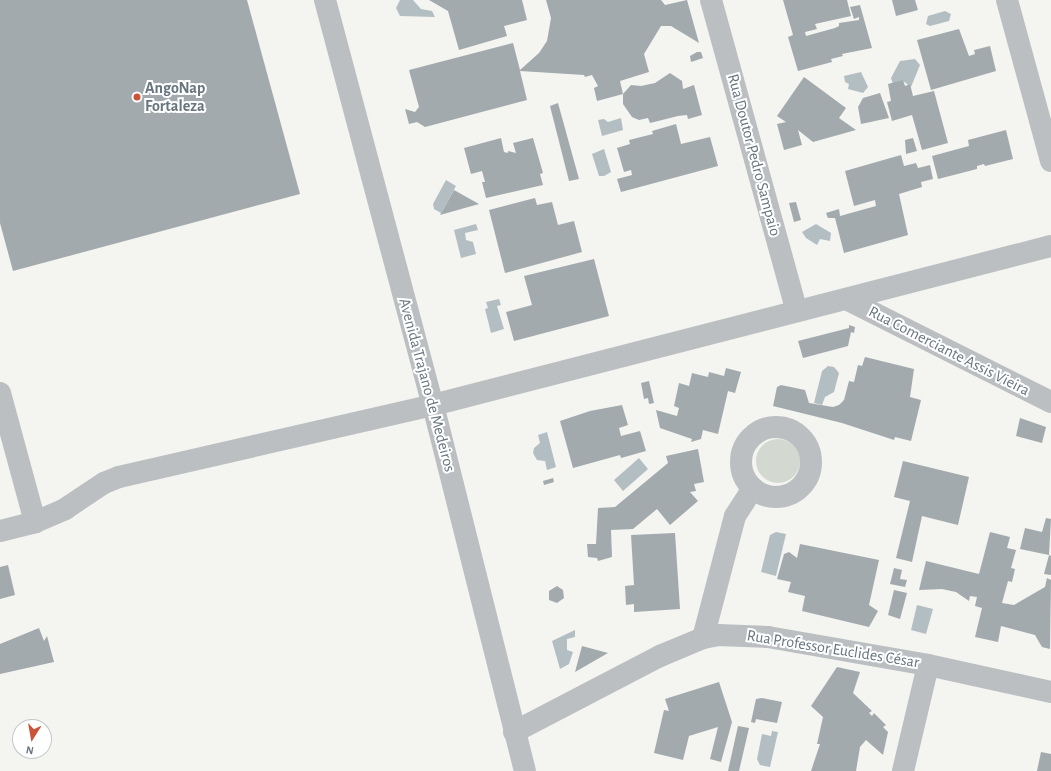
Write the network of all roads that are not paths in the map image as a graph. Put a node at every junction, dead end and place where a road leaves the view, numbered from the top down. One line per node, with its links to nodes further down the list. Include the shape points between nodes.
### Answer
1 (325, 0): 10 (street, Avenida Trajano de Medeiros)
2 (711, 0): 7 (street, Rua Doutor Pedro Sampaio)
3 (1007, 0): 4 (street)
4 (1051, 161)
5 (1051, 246): 6 (street)
6 (848, 300): 7 (street); 9 (street, Rua Comerciante Assis Vieira)
7 (796, 310): 10 (street)
8 (0, 393): 12 (street)
9 (1051, 402)
10 (433, 405): 12 (street, via 119,478 104,483 64,509); 17 (street, Avenida Trajano de Medeiros)
11 (753, 488): 14 (street, via 735,516)
12 (35, 522): 13 (street)
13 (0, 531)
14 (703, 638): 15 (street, Rua Professor Euclides César, via 735,634 768,637); 17 (street, Rua Professor Euclides César, via 660,656)
15 (928, 664): 16 (street, Rua Professor Euclides César); 19 (street)
16 (1051, 692)
17 (514, 732): 18 (street, Avenida Trajano de Medeiros)
18 (525, 771)
19 (903, 771)

